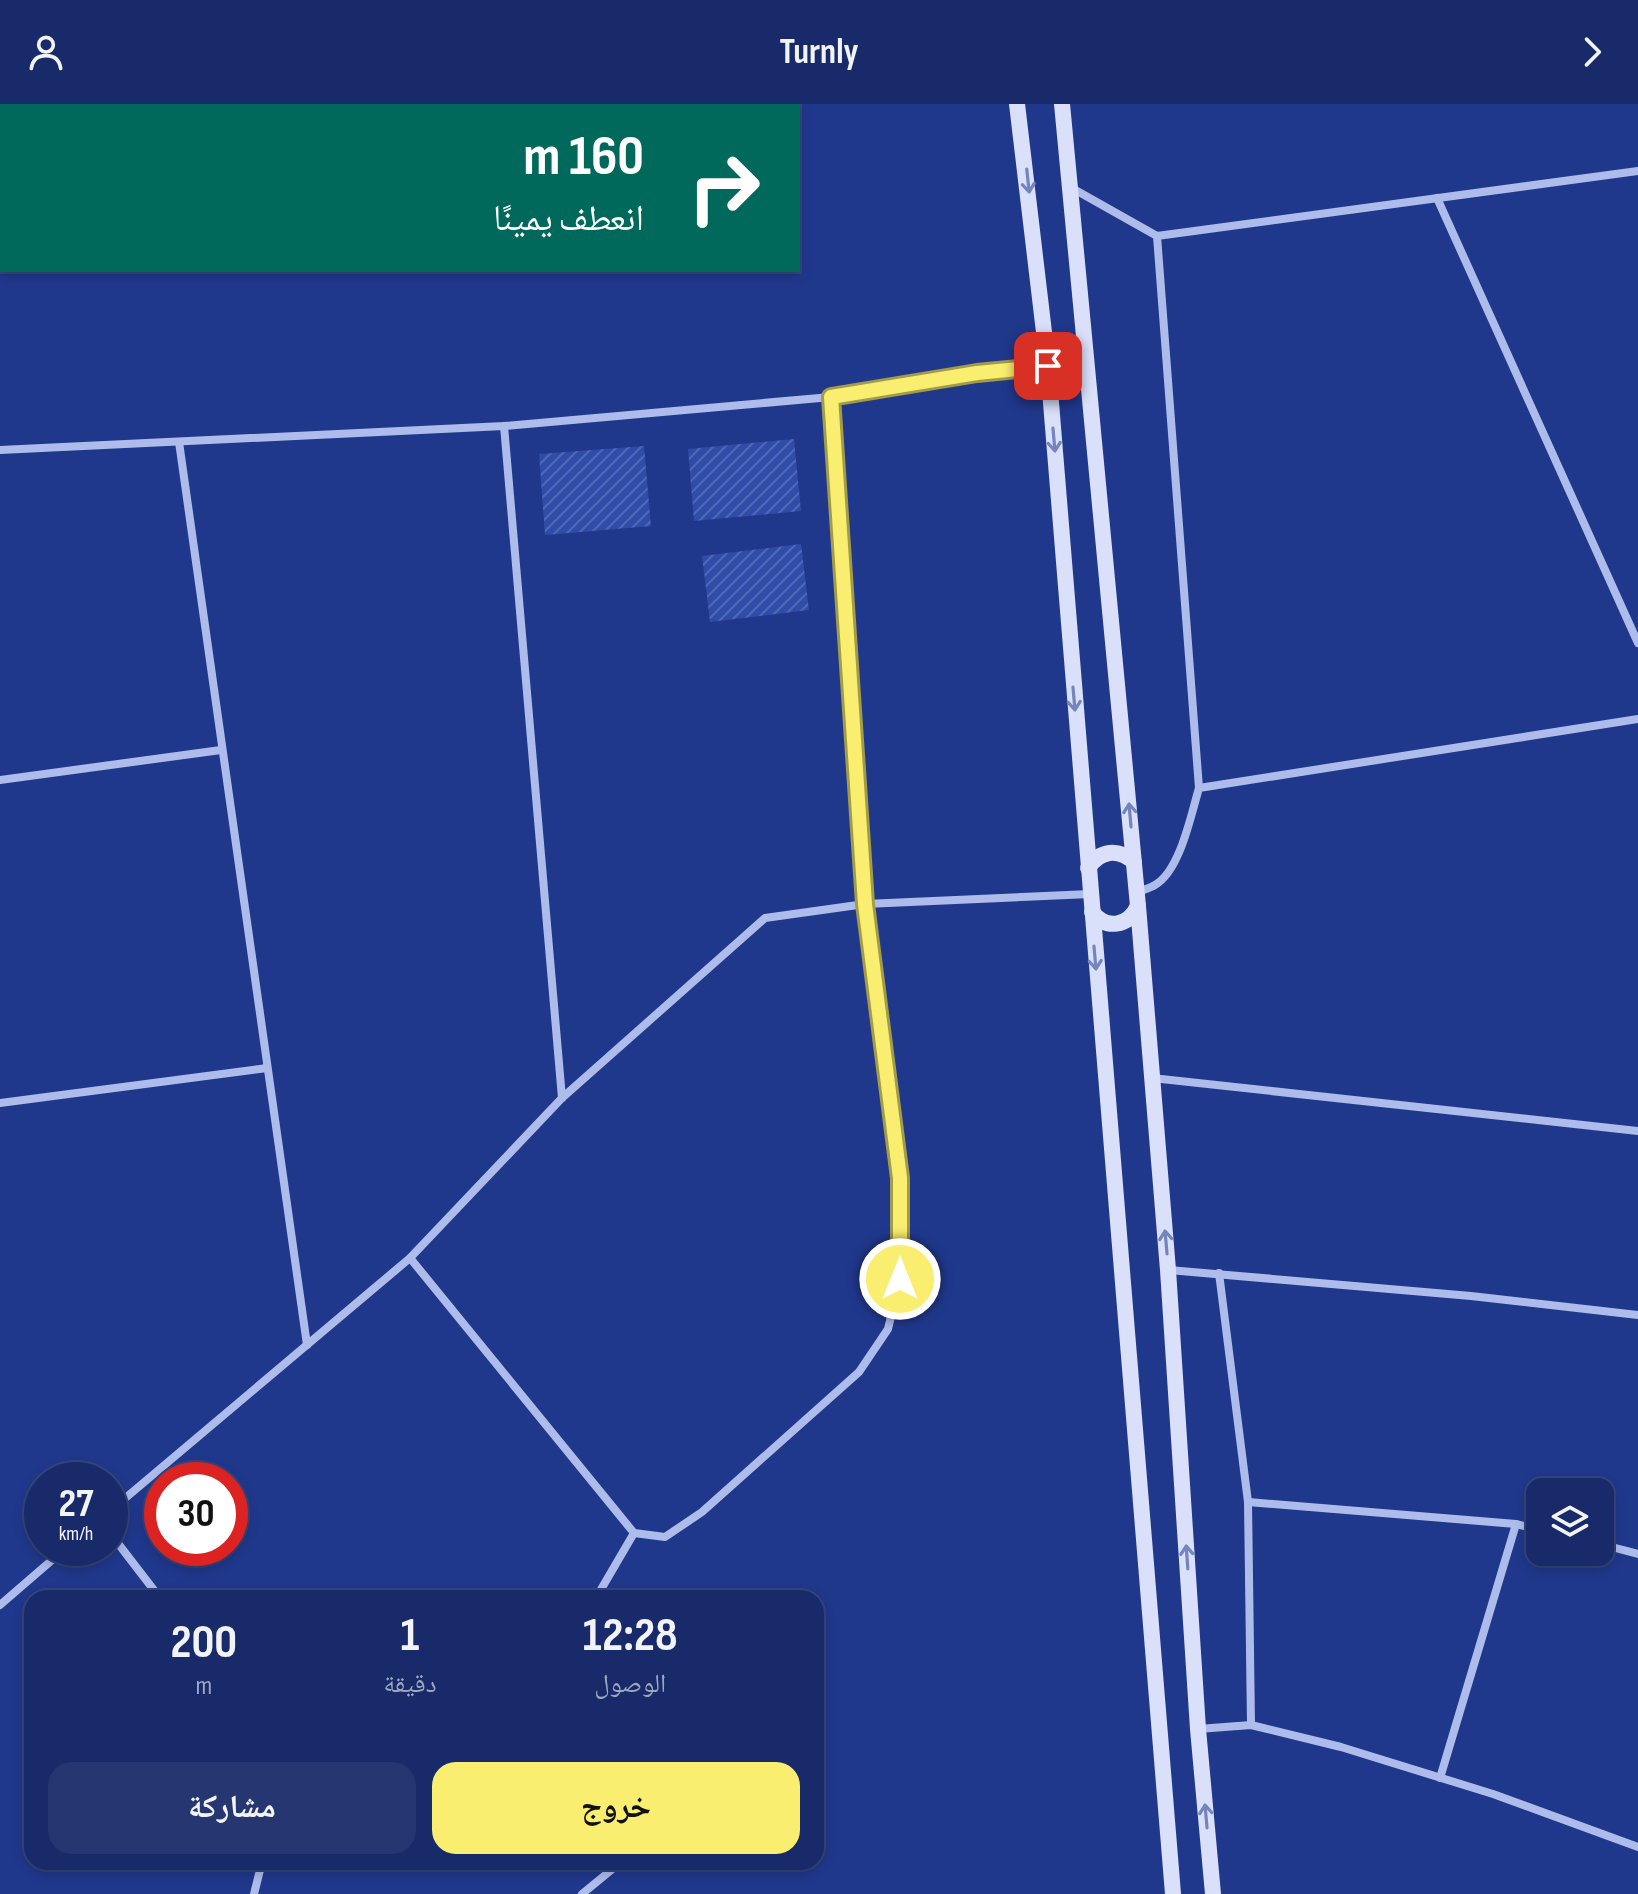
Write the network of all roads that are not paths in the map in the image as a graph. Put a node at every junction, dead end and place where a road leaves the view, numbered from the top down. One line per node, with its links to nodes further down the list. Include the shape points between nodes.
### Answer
1 (1017, 104): 7 (main road, one-way to 7)
2 (1062, 104): 4 (main road)
3 (1638, 171): 5 (street)
4 (1070, 187): 6 (street); 17 (main road, one-way to 4)
5 (1437, 198): 6 (street); 12 (street)
6 (1157, 236): 16 (street)
7 (1048, 366): 8 (street); 18 (main road, one-way to 18)
8 (831, 397): 9 (street); 21 (street)
9 (504, 426): 10 (street); 25 (street)
10 (179, 442): 11 (street); 14 (street)
11 (0, 450)
12 (1638, 643)
13 (1638, 719): 16 (street)
14 (221, 750): 15 (street); 23 (street)
15 (0, 780)
16 (1199, 788): 20 (street, via 1171,870)
17 (1134, 862): 18 (main road, via 1109,852); 20 (main road)
18 (1088, 868): 19 (main road)
19 (1090, 894): 21 (street); 22 (main road)
20 (1138, 899): 22 (main road, via 1126,922 1117,925); 24 (main road)
21 (865, 904): 25 (street, via 765,918); 37 (street, via 900,1178 900,1279 888,1329 859,1372 702,1512 665,1537)
22 (1092, 912): 53 (main road, one-way to 53)
23 (267, 1068): 26 (street); 32 (street)
24 (1152, 1078): 27 (street); 29 (main road, one-way to 24)
25 (562, 1098): 28 (street)
26 (0, 1103)
27 (1637, 1127)
28 (410, 1258): 32 (street); 37 (street)
29 (1168, 1270): 30 (street); 46 (main road, one-way to 29)
30 (1219, 1273): 31 (street); 34 (street)
31 (1638, 1315)
32 (307, 1345): 33 (street)
33 (128, 1496)
34 (1248, 1502): 35 (street); 45 (street)
35 (1516, 1524): 36 (street); 47 (street)
36 (1526, 1526)
37 (634, 1533): 43 (street)
38 (1614, 1548): 39 (street)
39 (1638, 1554)
40 (128, 1556): 42 (street)
41 (45, 1566): 44 (street)
42 (154, 1590)
43 (601, 1590)
44 (0, 1605)
45 (1251, 1725): 46 (street); 47 (street)
46 (1198, 1729): 54 (main road, one-way to 46)
47 (1440, 1778): 48 (street)
48 (1638, 1847)
49 (260, 1870): 51 (street)
50 (611, 1870): 52 (street)
51 (254, 1894)
52 (582, 1894)
53 (1173, 1894)
54 (1213, 1894)

